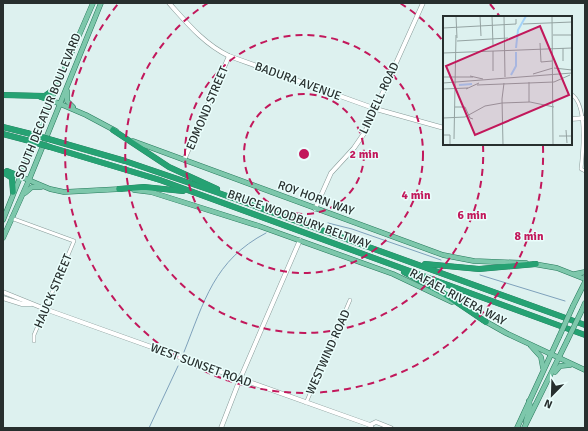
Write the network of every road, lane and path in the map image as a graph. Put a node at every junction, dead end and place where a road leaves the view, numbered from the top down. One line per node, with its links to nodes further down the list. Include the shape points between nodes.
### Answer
1 (93, 3): 7 (main road, SOUTH DECATUR BOULEVARD)
2 (100, 3): 6 (main road, SOUTH DECATUR BOULEVARD)
3 (169, 3): 5 (main road, BADURA AVENUE, via 212,47)
4 (422, 3): 13 (main road, LINDELL ROAD)
5 (229, 56): 13 (main road, BADURA AVENUE); 21 (main road, EDMOND STREET)
6 (69, 82): 12 (main road, SOUTH DECATUR BOULEVARD); 14 (main road, via 68,103)
7 (56, 88): 10 (highway, via 47,96); 11 (main road, SOUTH DECATUR BOULEVARD)
8 (3, 95): 10 (highway)
9 (572, 95): 15 (street, via 579,102)
10 (35, 96): 11 (highway)
11 (51, 100): 12 (main road, ROY HORN WAY); 24 (main road, SOUTH DECATUR BOULEVARD)
12 (60, 104): 14 (main road, ROY HORN WAY); 25 (main road, SOUTH DECATUR BOULEVARD)
13 (376, 109): 18 (main road, BADURA AVENUE); 32 (main road, LINDELL ROAD, via 366,132 331,173)
14 (86, 115): 19 (main road, ROY HORN WAY)
15 (583, 118): 16 (main road); 22 (street, via 581,169)
16 (572, 119)
17 (3, 127): 31 (highway, BRUCE WOODBURY BELTWAY, bridge, via 126,161)
18 (443, 128)
19 (113, 130): 21 (main road, ROY HORN WAY); 31 (highway, via 169,167)
20 (3, 134): 29 (highway, BRUCE WOODBURY BELTWAY, bridge, via 113,165)
21 (184, 160): 32 (main road, ROY HORN WAY)
22 (585, 170)
23 (3, 171): 24 (highway); 28 (highway, via 12,178)
24 (19, 176): 25 (main road, RAFAEL RIVERA WAY); 28 (main road, SOUTH DECATUR BOULEVARD)
25 (29, 180): 26 (main road, RAFAEL RIVERA WAY); 30 (main road, SOUTH DECATUR BOULEVARD)
26 (50, 189): 27 (main road, RAFAEL RIVERA WAY, via 76,192); 30 (main road, via 32,187)
27 (119, 189): 29 (highway, via 144,186); 36 (main road, RAFAEL RIVERA WAY, via 151,192)
28 (13, 192): 34 (main road, SOUTH DECATUR BOULEVARD)
29 (207, 197): 37 (highway, BRUCE WOODBURY BELTWAY)
30 (20, 199): 33 (main road, SOUTH DECATUR BOULEVARD)
31 (250, 204): 38 (highway, BRUCE WOODBURY BELTWAY)
32 (315, 209): 39 (main road, ROY HORN WAY, via 456,258)
33 (11, 218): 35 (main road, SOUTH DECATUR BOULEVARD); 48 (street, HAUCK STREET, via 74,241)
34 (3, 220)
35 (3, 238)
36 (300, 240): 49 (main road, RAFAEL RIVERA WAY, via 422,287); 60 (main road)
37 (357, 252): 49 (highway, via 424,282); 51 (highway, BRUCE WOODBURY BELTWAY)
38 (416, 263): 39 (highway, via 478,270); 50 (highway, BRUCE WOODBURY BELTWAY)
39 (536, 264): 41 (main road, ROY HORN WAY)
40 (585, 272): 41 (main road)
41 (572, 274): 42 (main road, ROY HORN WAY)
42 (585, 281): 54 (main road, bridge)
43 (3, 292): 47 (main road, WEST SUNSET ROAD)
44 (3, 298): 47 (main road, WEST SUNSET ROAD, via 22,304)
45 (350, 300): 62 (street, WESTWIND ROAD)
46 (585, 303): 55 (main road, bridge)
47 (32, 304): 48 (main road, WEST SUNSET ROAD)
48 (45, 309): 52 (street, HAUCK STREET); 60 (main road, WEST SUNSET ROAD)
49 (486, 322): 53 (main road, RAFAEL RIVERA WAY)
50 (585, 325)
51 (585, 335)
52 (34, 341)
53 (528, 344): 54 (main road, RAFAEL RIVERA WAY); 58 (main road, via 541,357)
54 (550, 354): 55 (main road, RAFAEL RIVERA WAY); 58 (main road)
55 (559, 358): 56 (main road, RAFAEL RIVERA WAY); 59 (main road)
56 (577, 366): 57 (main road, RAFAEL RIVERA WAY); 59 (main road, via 561,366)
57 (585, 370)
58 (542, 372): 61 (main road)
59 (550, 376): 63 (main road)
60 (240, 378): 62 (main road, WEST SUNSET ROAD); 65 (main road)
61 (529, 401): 63 (main road); 67 (main road)
62 (306, 403): 64 (main road, WEST SUNSET ROAD)
63 (526, 422): 68 (main road)
64 (371, 427): 66 (main road, WEST SUNSET ROAD, via 376,422)
65 (221, 428)
66 (391, 428)
67 (517, 428)
68 (524, 428)

